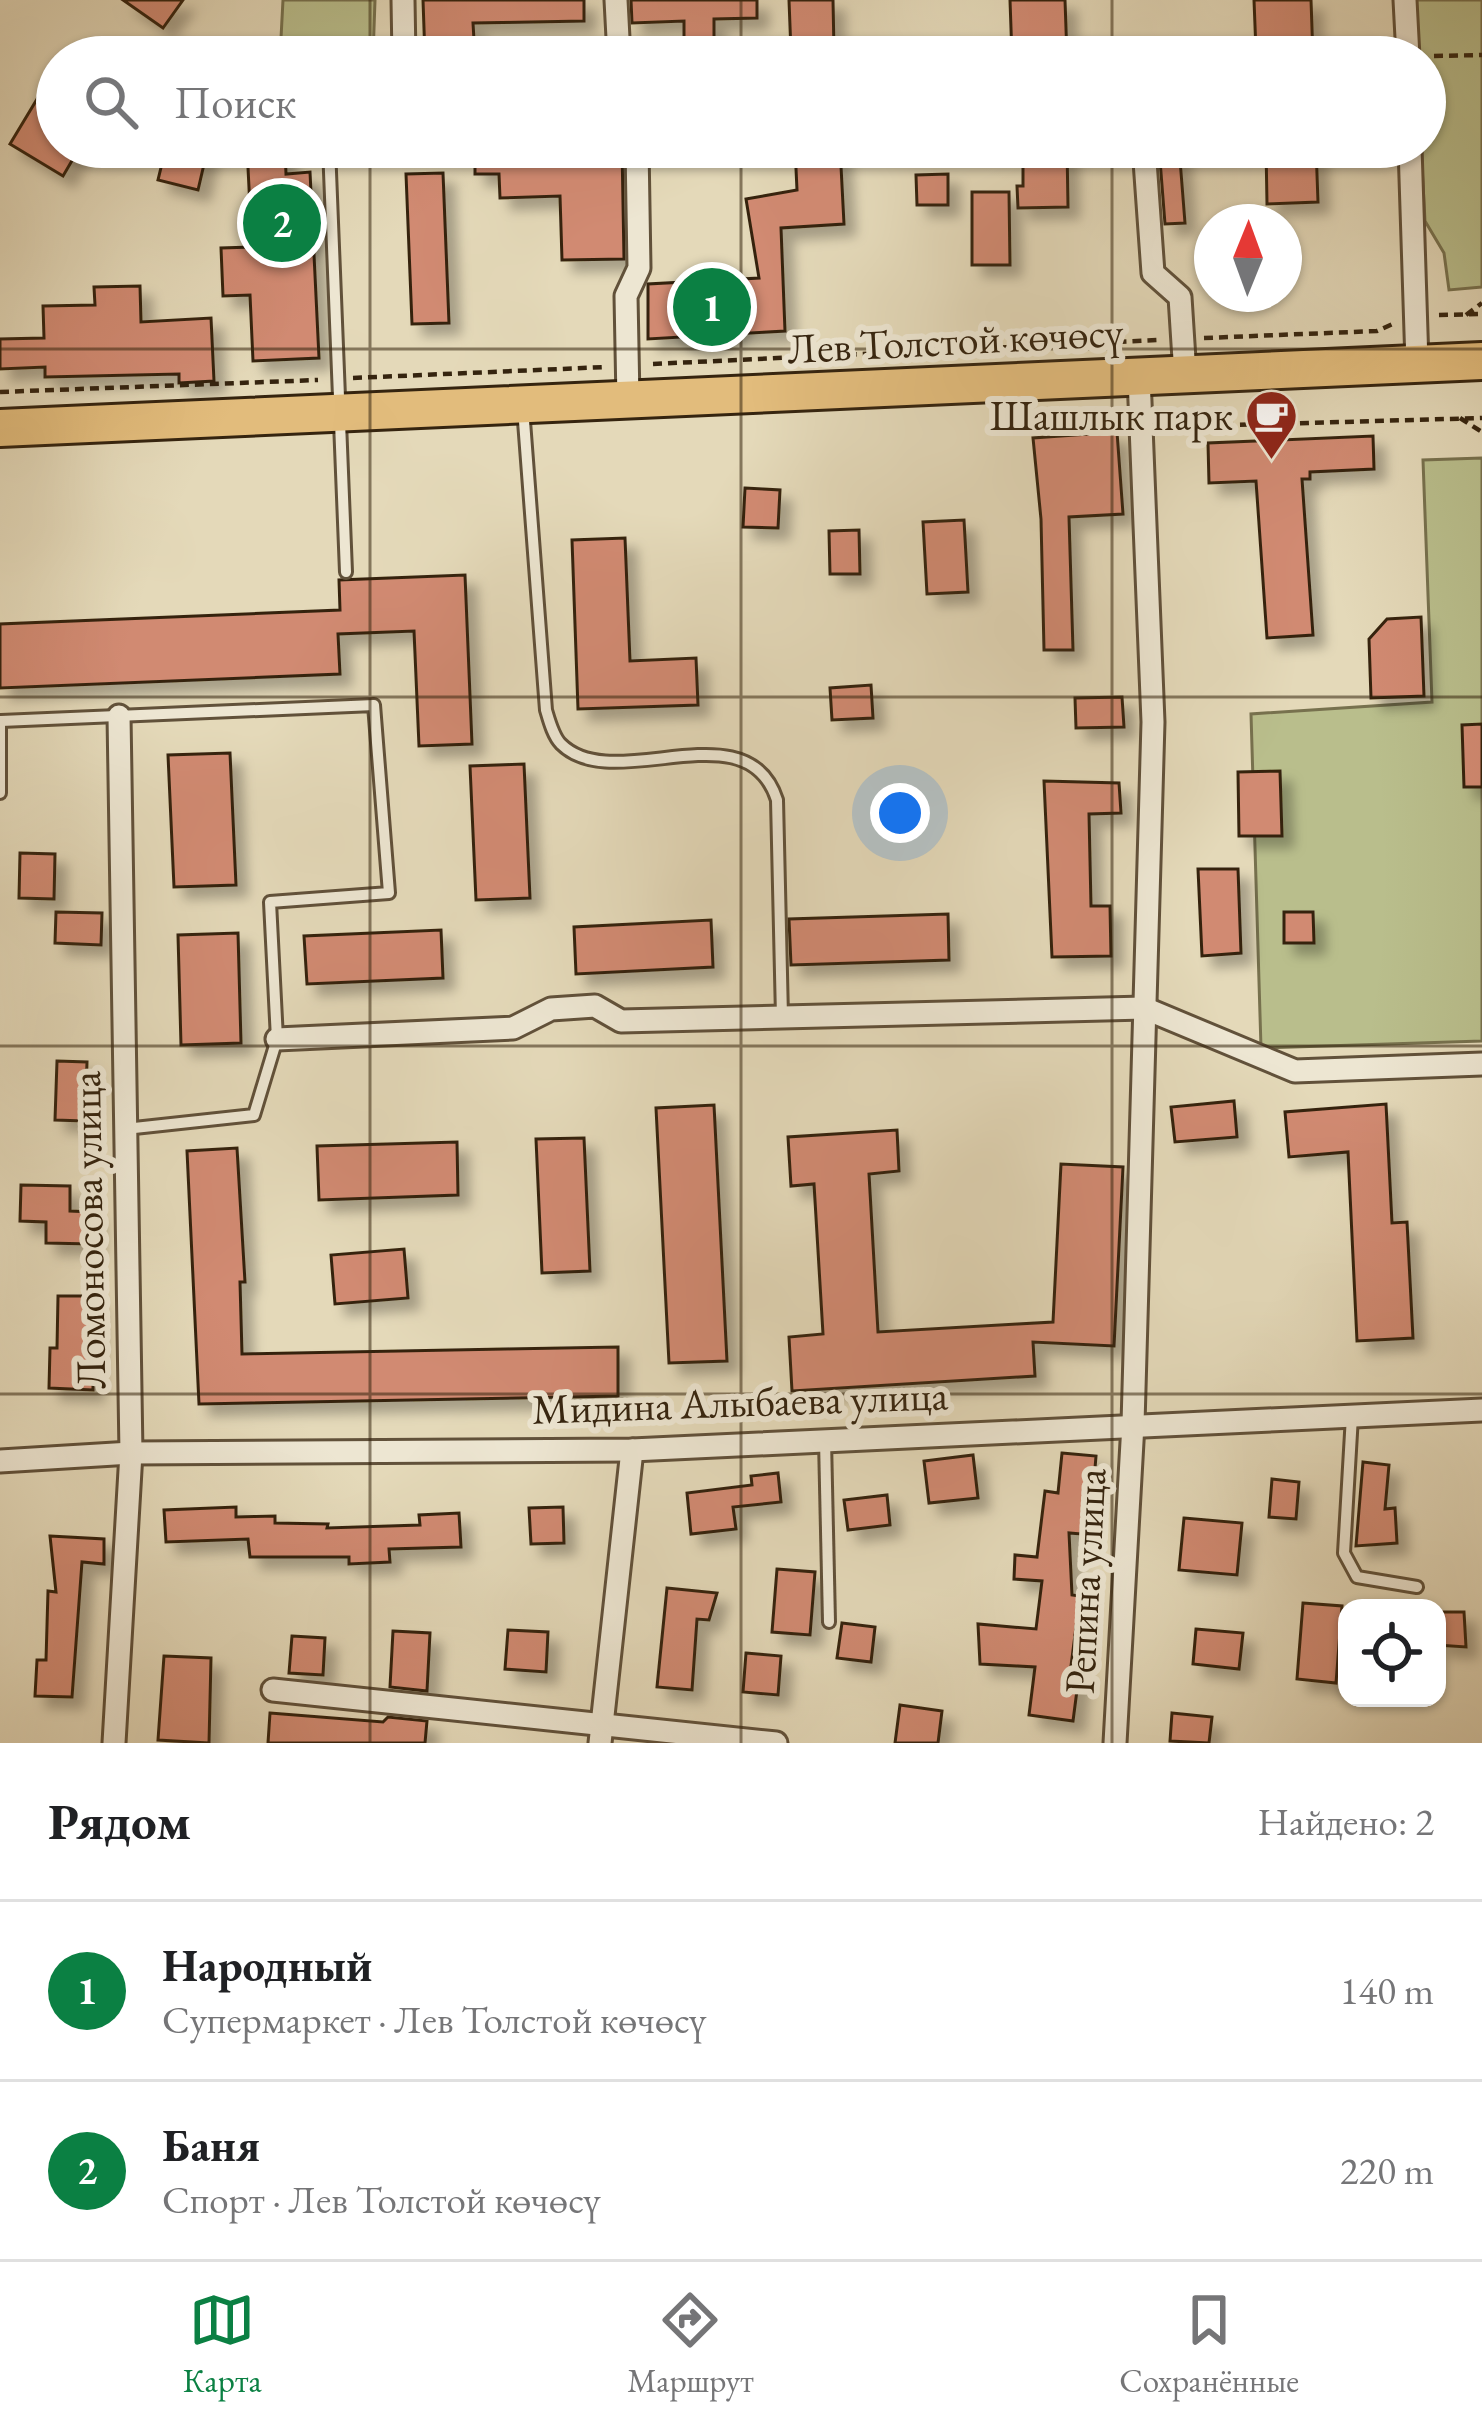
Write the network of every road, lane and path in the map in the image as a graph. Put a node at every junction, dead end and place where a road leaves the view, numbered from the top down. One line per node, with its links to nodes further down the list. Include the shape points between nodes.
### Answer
1 (403, 0): 4 (street)
2 (616, 0): 5 (street)
3 (1405, 0): 6 (street)
4 (404, 36)
5 (618, 36)
6 (1407, 36)
7 (1482, 55): 8 (path)
8 (1446, 56)
9 (330, 168): 24 (lane)
10 (637, 168): 22 (street, via 639,268 626,296)
11 (1146, 168): 18 (street, via 1153,273 1180,297)
12 (1411, 168): 20 (street)
13 (1482, 303): 16 (path)
14 (1482, 314): 16 (path)
15 (1438, 315): 16 (path)
16 (1466, 315)
17 (1396, 322): 18 (path)
18 (1184, 357): 20 (main road, Лев Толстой көчөсү); 21 (main road, Лев Толстой көчөсү); 22 (path)
19 (1482, 361): 20 (main road, Лев Толстой көчөсү)
20 (1417, 363)
21 (1139, 377): 22 (main road, Лев Толстой көчөсү); 29 (street, Репина улица)
22 (627, 382): 24 (path); 25 (main road, Лев Толстой көчөсү)
23 (0, 392): 24 (path)
24 (338, 396): 25 (main road, Лев Толстой көчөсү); 28 (main road, Лев Толстой көчөсү); 31 (lane)
25 (523, 404): 36 (lane, via 553,728 580,755 719,755 762,770 777,800)
26 (1460, 418): 27 (path); 29 (path); 30 (path)
27 (1482, 418)
28 (0, 428)
29 (1141, 428): 35 (street, Репина улица, via 1154,722)
30 (1482, 432)
31 (346, 572)
32 (119, 716): 33 (lane); 37 (lane, via 374,705 389,893 270,902); 39 (street, Ломоносова улица)
33 (1, 721): 34 (lane)
34 (0, 793)
35 (1144, 1008): 36 (street); 38 (street, via 1295,1071); 42 (street, Репина улица)
36 (782, 1017): 37 (street, via 621,1021 595,1006 551,1009 513,1028)
37 (277, 1040): 39 (lane, via 254,1115)
38 (1482, 1064)
39 (125, 1129): 45 (street, Ломоносова улица)
40 (1482, 1410): 41 (street, Мидина Алыбаева улица)
41 (1352, 1415): 42 (street, Мидина Алыбаева улица); 47 (lane, via 1344,1553 1357,1577)
42 (1133, 1424): 43 (street, Мидина Алыбаева улица); 53 (street, Репина улица)
43 (825, 1440): 44 (street, Мидина Алыбаева улица); 48 (lane)
44 (632, 1450): 45 (street, Мидина Алыбаева улица); 50 (street)
45 (131, 1453): 46 (street, Мидина Алыбаева улица); 51 (street, Ломоносова улица)
46 (0, 1461)
47 (1417, 1587)
48 (830, 1622)
49 (273, 1690): 50 (street)
50 (601, 1734): 52 (street)
51 (114, 1743)
52 (776, 1743)
53 (1115, 1743)

